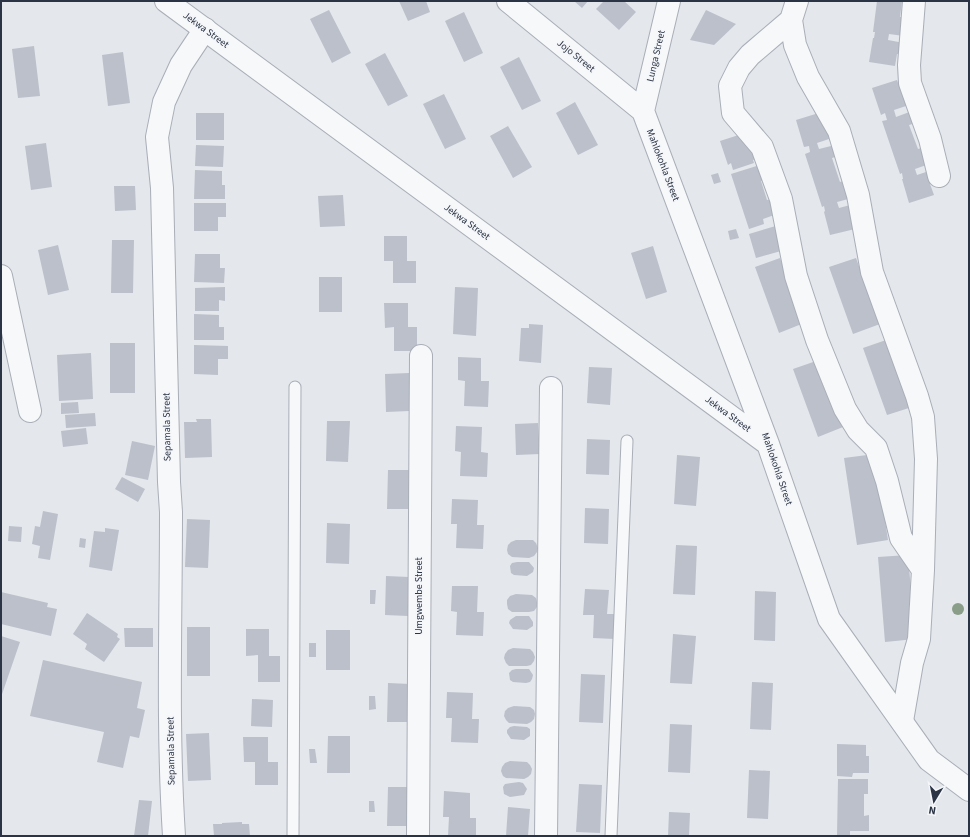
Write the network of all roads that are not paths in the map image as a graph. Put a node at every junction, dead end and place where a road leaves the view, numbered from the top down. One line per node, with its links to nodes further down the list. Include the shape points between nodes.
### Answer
1 (166, 1): 6 (street, Jekwa Street)
2 (508, 1): 7 (street, Jojo Street)
3 (669, 1): 7 (street, Lunga Street)
4 (914, 1): 8 (street, via 910,83 930,139)
5 (794, 10): 16 (street, via 795,44 808,77 839,131 858,195 872,272 923,417 926,460); 16 (street, via 739,68 730,86 733,113 762,147 781,199 796,276 817,340 845,409 858,430 876,448 901,538)
6 (204, 29): 15 (street, Jekwa Street); 19 (street, Sepamala Street, via 181,65 164,102 157,137 162,188 169,482 172,512 170,709)
7 (643, 111): 15 (street, Mahlokohla Street)
8 (939, 176)
9 (1, 276): 13 (street)
10 (421, 356): 21 (street, Umgwembe Street)
11 (295, 387): 20 (lane)
12 (551, 388): 22 (street)
13 (30, 411)
14 (627, 441): 23 (lane)
15 (768, 444): 17 (street, Mahlokohla Street, via 829,619)
16 (923, 570): 17 (street, via 919,640 912,663)
17 (902, 721): 18 (street, Mahlokohla Street, via 929,760)
18 (969, 790)
19 (174, 836)
20 (293, 836)
21 (418, 836)
22 (546, 836)
23 (611, 836)

